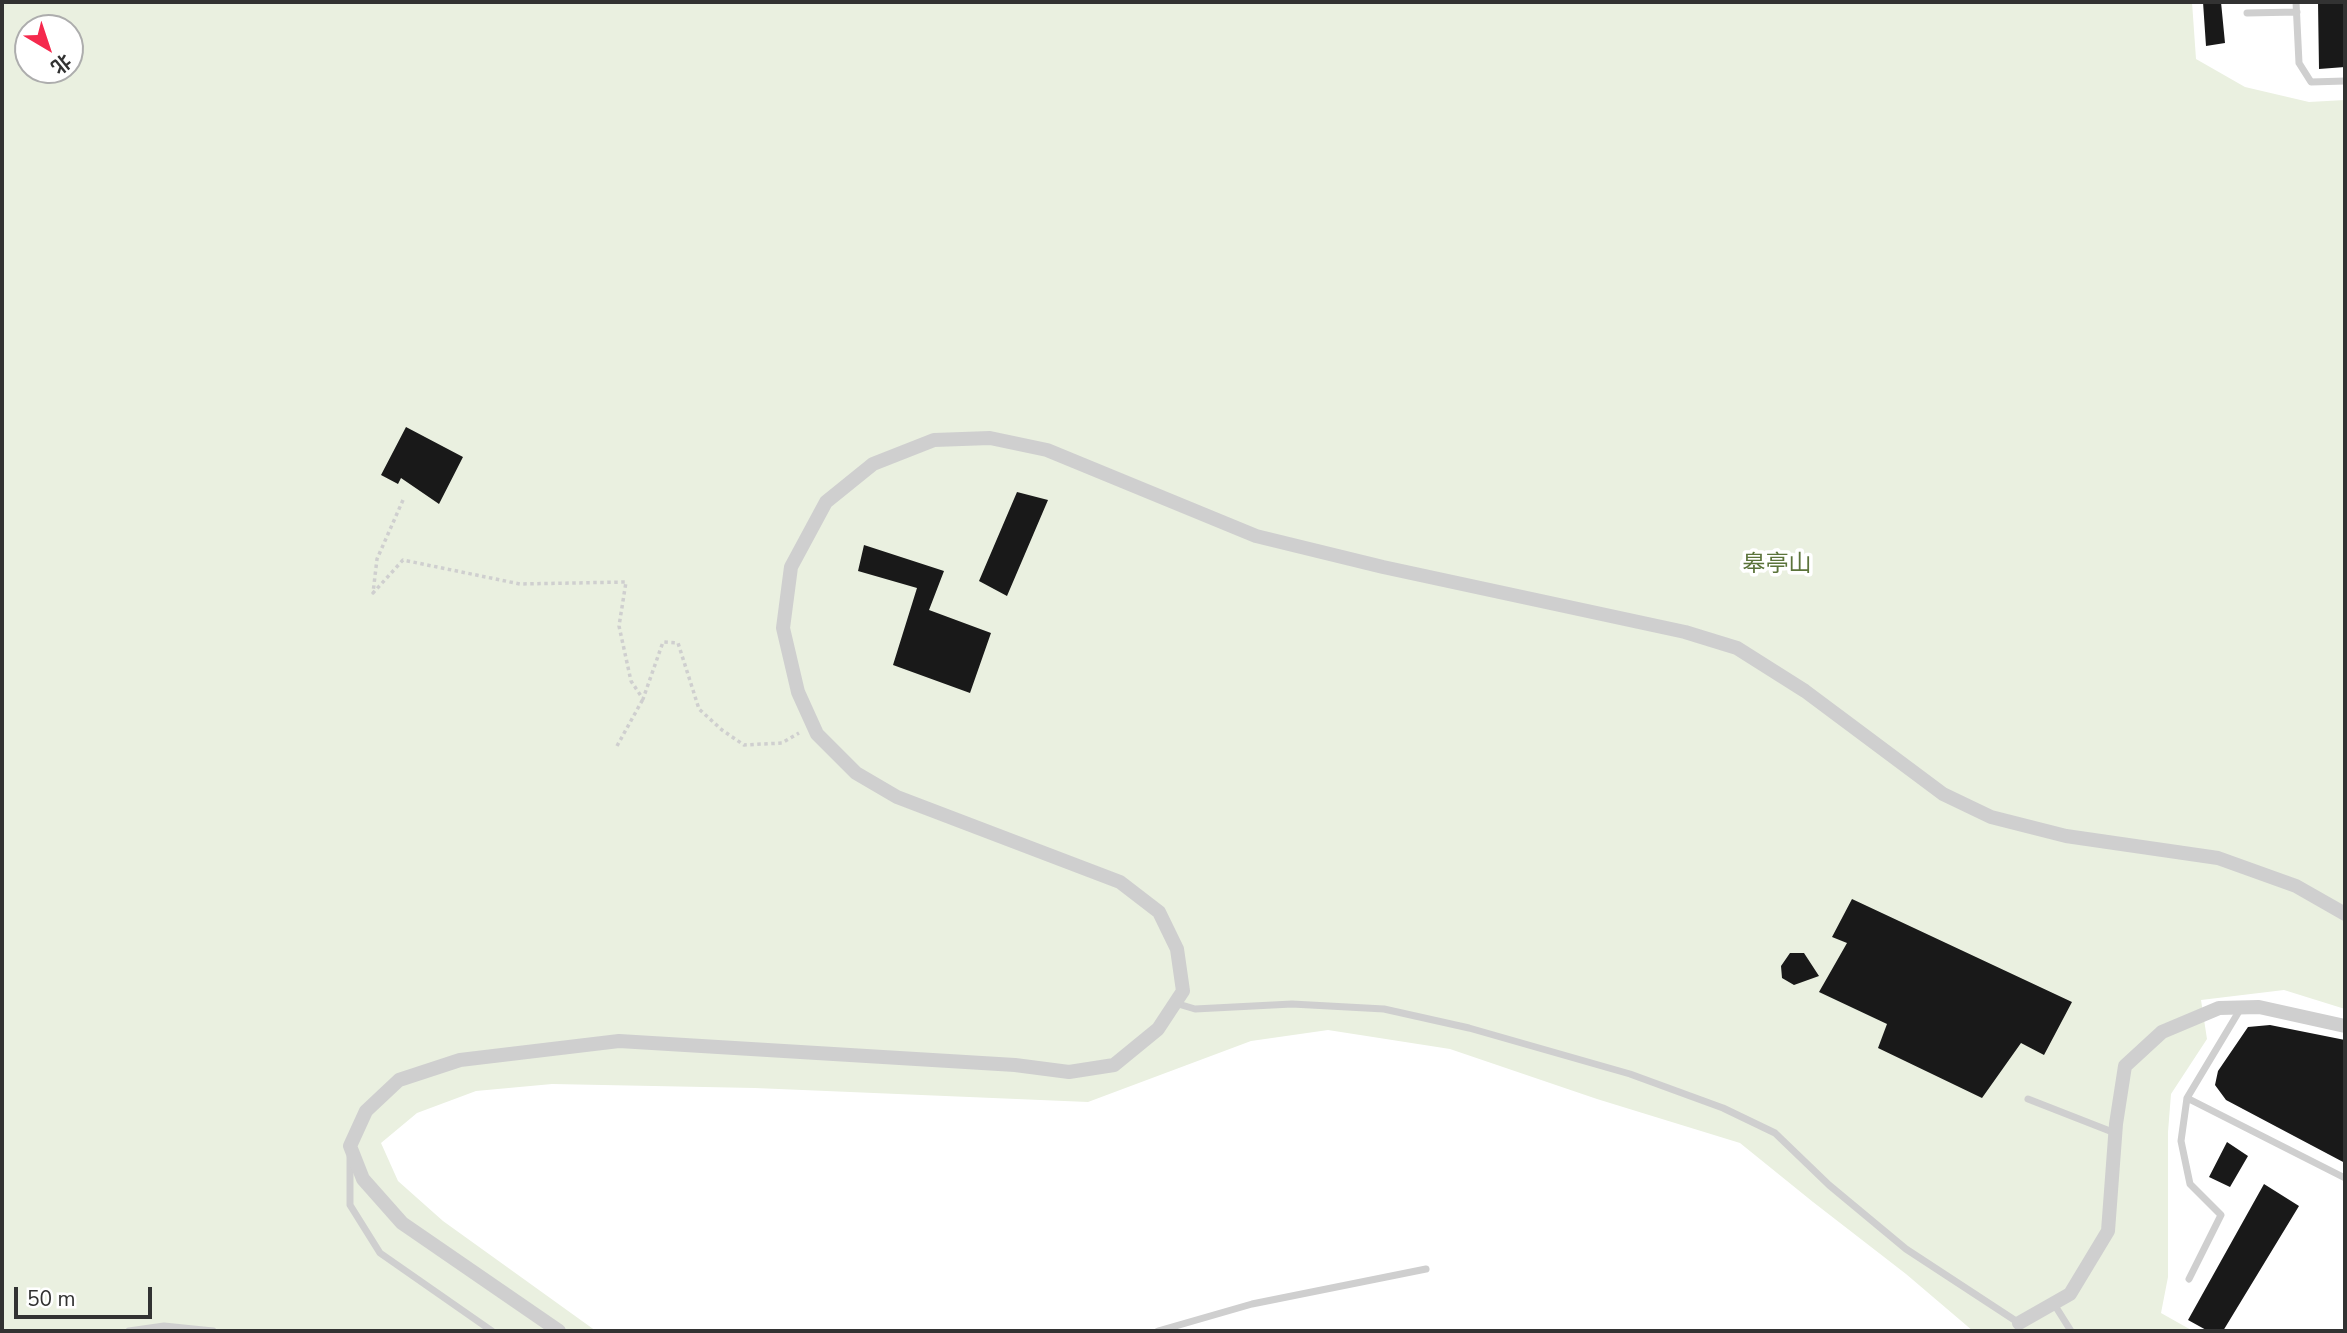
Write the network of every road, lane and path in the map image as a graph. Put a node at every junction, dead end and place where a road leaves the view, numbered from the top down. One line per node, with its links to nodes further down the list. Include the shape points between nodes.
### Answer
1 (2296, 2): 2 (lane)
2 (2297, 12): 3 (lane); 4 (lane, via 2299,63 2311,82)
3 (2247, 13)
4 (2345, 81)
5 (403, 500): 6 (path, via 377,559 373,593 403,560 520,584 626,582 619,626 631,681)
6 (643, 699): 7 (path, via 663,642 678,643 699,709 744,745 782,743); 8 (path)
7 (813, 725): 9 (street, via 798,692 783,628 791,567 826,502 873,464 933,440 990,438 1047,450 1256,536 1685,632 1737,648 1805,691 1943,794 1991,817 2066,836 2218,858 2296,886); 10 (street, via 856,773 897,797 1120,882 1159,912 1177,948 1183,991)
8 (617, 746)
9 (2345, 914)
10 (1175, 1003): 16 (street, via 1158,1029 1114,1065 1069,1072 619,1041 460,1060 399,1080 366,1111); 21 (lane, via 1195,1009 1292,1003 1384,1009 1630,1074 1723,1108 1775,1133 1906,1248)
11 (2241, 1007): 12 (street); 13 (lane); 15 (street, via 2219,1008 2162,1032 2125,1066)
12 (2345, 1026)
13 (2187, 1098): 17 (lane); 19 (lane, via 2180,1142 2190,1184 2221,1215)
14 (2028, 1099): 15 (lane)
15 (2116, 1134): 20 (street, via 2109,1231 2070,1294)
16 (350, 1146): 24 (lane, via 350,1205 380,1253); 25 (street, via 363,1179 402,1223)
17 (2345, 1178)
18 (1426, 1269): 26 (lane, via 1252,1304)
19 (2189, 1279)
20 (2053, 1303): 21 (street); 27 (lane)
21 (2019, 1323)
22 (130, 1331): 23 (lane, via 164,1326)
23 (213, 1331)
24 (492, 1331)
25 (559, 1331)
26 (1158, 1331)
27 (2071, 1331)

